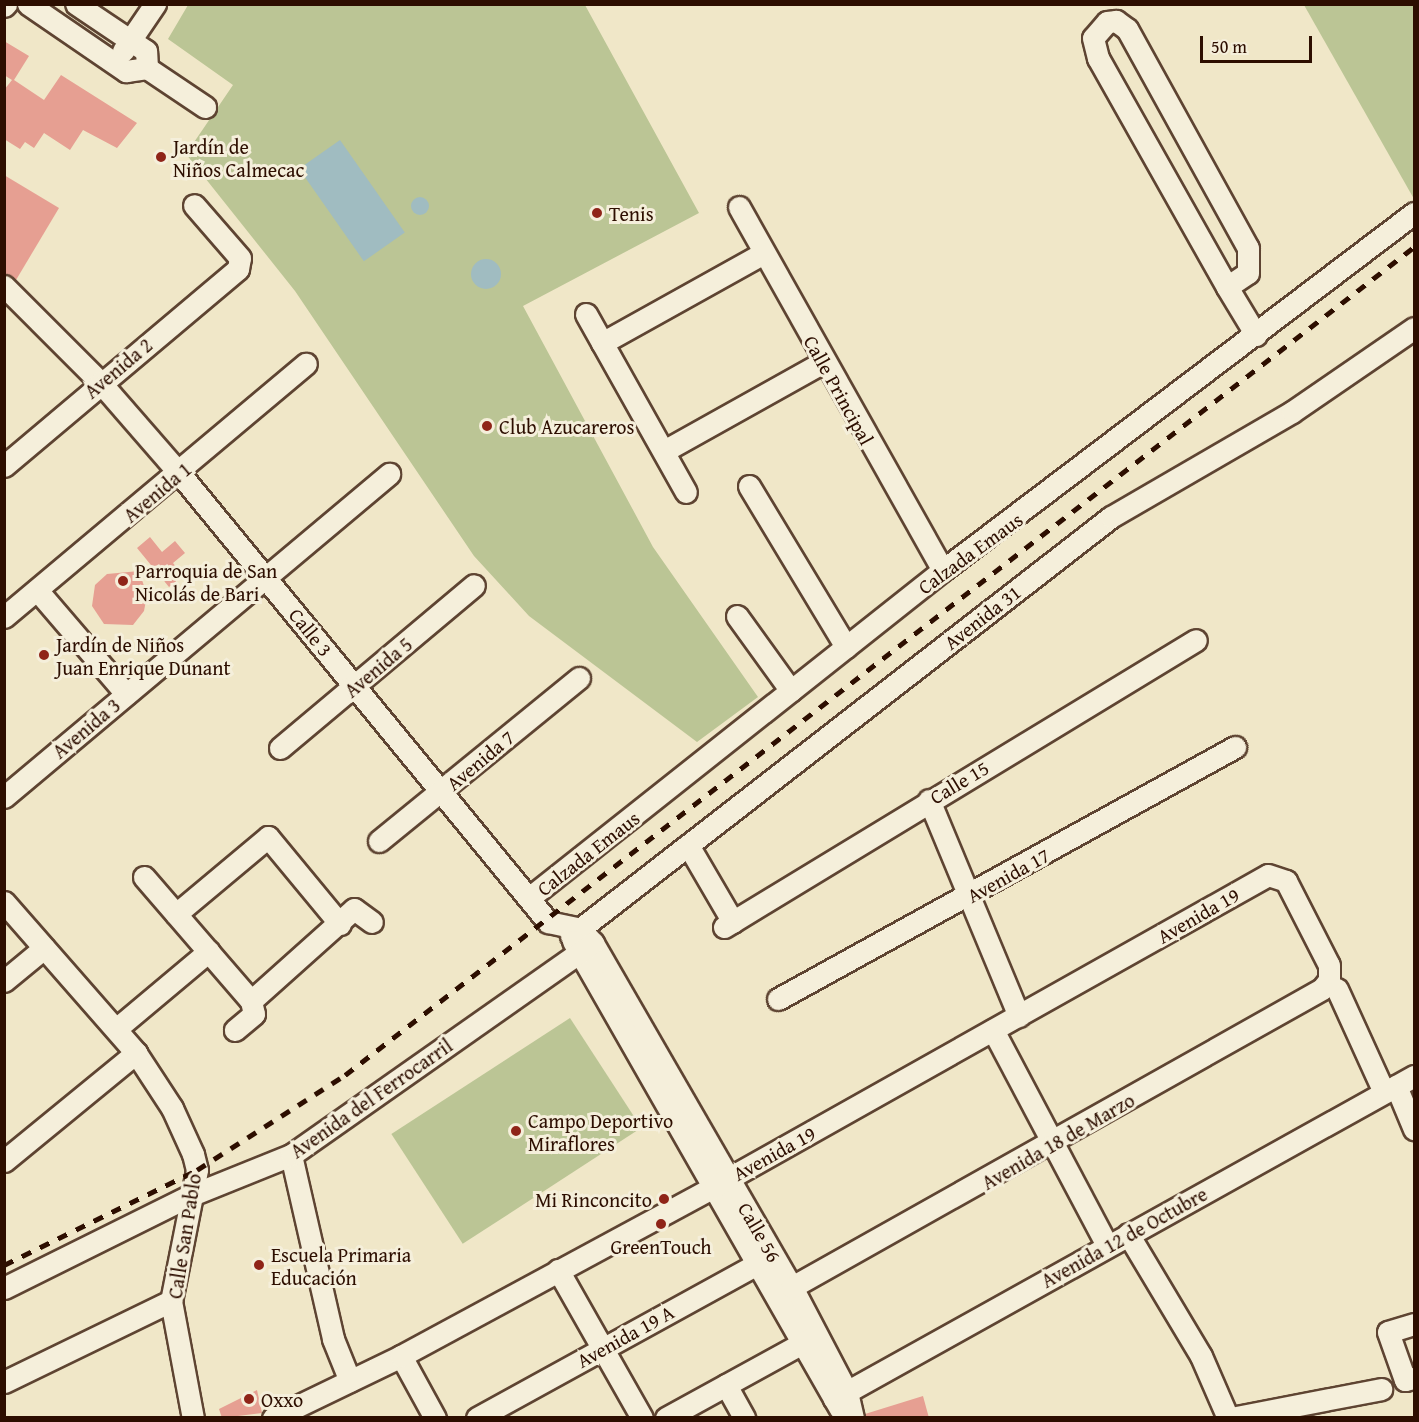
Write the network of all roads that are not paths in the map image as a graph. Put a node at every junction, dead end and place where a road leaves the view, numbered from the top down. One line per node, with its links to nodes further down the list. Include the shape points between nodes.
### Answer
1 (28, 4): 5 (street)
2 (76, 4): 4 (street)
3 (155, 4): 4 (street)
4 (133, 40): 5 (street); 6 (street, via 146,51)
5 (113, 62): 6 (street, via 135,73)
6 (147, 68): 7 (street)
7 (205, 107)
8 (194, 205): 20 (street, Avenida 2, via 240,258 233,273)
9 (739, 207): 11 (street, Calle Principal)
10 (1414, 213): 16 (street, Calzada Emaus)
11 (764, 253): 17 (street); 18 (street, Calle Principal)
12 (4, 286): 20 (street, Calle 3)
13 (1227, 286): 13 (street, via 1098,58 1093,38 1107,22 1116,21 1127,29 1248,248 1248,273); 16 (street)
14 (586, 314): 17 (street)
15 (1414, 328): 45 (street, Avenida 31, via 1292,411 1111,517)
16 (1256, 335): 27 (street, Calzada Emaus)
17 (602, 343): 21 (street)
18 (823, 362): 21 (street); 27 (street, Calle Principal)
19 (306, 364): 23 (street, Avenida 1)
20 (100, 382): 22 (street, Avenida 2); 23 (street, Calle 3)
21 (664, 452): 26 (street)
22 (4, 465)
23 (180, 474): 28 (street, Calle 3); 30 (street, Avenida 1)
24 (388, 474): 28 (street, Avenida 3)
25 (749, 486): 34 (street)
26 (686, 492)
27 (943, 570): 34 (street, Calzada Emaus)
28 (267, 579): 36 (street, Calle 3); 38 (street, Avenida 3)
29 (474, 585): 36 (street, Avenida 5)
30 (37, 590): 32 (street, Avenida 1); 38 (street)
31 (737, 616): 37 (street)
32 (4, 617)
33 (1196, 640): 43 (street, Calle 15)
34 (846, 647): 37 (street, Calzada Emaus)
35 (579, 678): 41 (street, Avenida 7)
36 (355, 686): 40 (street, Avenida 5); 41 (street, Calle 3)
37 (791, 691): 48 (street, Calzada Emaus)
38 (126, 694): 42 (street, Avenida 3)
39 (1235, 747): 47 (street, Avenida 17)
40 (280, 748)
41 (444, 790): 44 (street, Avenida 7); 48 (street, Calle 3)
42 (4, 797)
43 (929, 800): 45 (street, Calle 15, via 728,925); 47 (street)
44 (379, 841)
45 (688, 845): 53 (street, Avenida 31)
46 (144, 877): 50 (street)
47 (970, 896): 58 (street, Avenida 17); 60 (street)
48 (530, 898): 53 (street, Calle 3, via 548,922)
49 (4, 902): 54 (street, Calle San Pablo)
50 (177, 914): 52 (street, via 268,837); 55 (street)
51 (372, 922): 52 (street, via 354,909)
52 (340, 924): 59 (street)
53 (577, 937): 68 (street, Avenida del Ferrocarril); 70 (street, Calle 56)
54 (44, 948): 56 (street); 61 (street, Calle San Pablo)
55 (209, 951): 59 (street); 61 (street)
56 (4, 981)
57 (1329, 989): 60 (street, Avenida 19, via 1329,965 1286,881 1268,875); 65 (street); 67 (street, Avenida 18 de Marzo)
58 (778, 999)
59 (251, 1001): 62 (street, via 254,1014)
60 (1019, 1016): 63 (street, Avenida 19)
61 (116, 1029): 64 (street, Calle San Pablo)
62 (235, 1030)
63 (993, 1030): 67 (street); 70 (street, Avenida 19)
64 (136, 1053): 69 (street); 71 (street, Calle San Pablo, via 172,1108 193,1154 197,1170)
65 (1398, 1085): 66 (street); 72 (street, Avenida 12 de Octubre)
66 (1414, 1129)
67 (1053, 1144): 73 (street); 76 (street, Avenida 18 de Marzo)
68 (291, 1155): 71 (street, Avenida del Ferrocarril); 84 (street, via 333,1340)
69 (4, 1161)
70 (722, 1182): 74 (street, Calle 56); 75 (street, Avenida 19)
71 (189, 1196): 77 (street, Avenida del Ferrocarril); 78 (street, Calle San Pablo)
72 (1128, 1234): 73 (street, Avenida 12 de Octubre); 98 (street, via 1201,1356)
73 (1107, 1245): 88 (street, Avenida 12 de Octubre)
74 (765, 1259): 76 (street, Calle 56); 80 (street, Calle 56); 81 (street, Avenida 19 A)
75 (558, 1270): 81 (street); 82 (street, Avenida 19)
76 (792, 1287): 80 (street, Calle 56)
77 (4, 1288)
78 (171, 1301): 85 (street); 89 (street, Calle San Pablo)
79 (1414, 1324): 83 (street, via 1388,1332 1405,1380)
80 (811, 1338): 86 (street); 88 (street, Calle 56)
81 (602, 1348): 92 (street, Avenida 19 A); 93 (street)
82 (401, 1356): 84 (street, Avenida 19); 91 (street)
83 (1414, 1378)
84 (350, 1381): 90 (street, Avenida 19)
85 (4, 1382)
86 (726, 1385): 94 (street); 95 (street)
87 (1381, 1389): 98 (street)
88 (840, 1395): 96 (street, Calle 56); 97 (street, Calle 56)
89 (193, 1418)
90 (273, 1418)
91 (435, 1418)
92 (477, 1418)
93 (642, 1418)
94 (666, 1418)
95 (744, 1418)
96 (847, 1418)
97 (853, 1418)
98 (1230, 1418)

